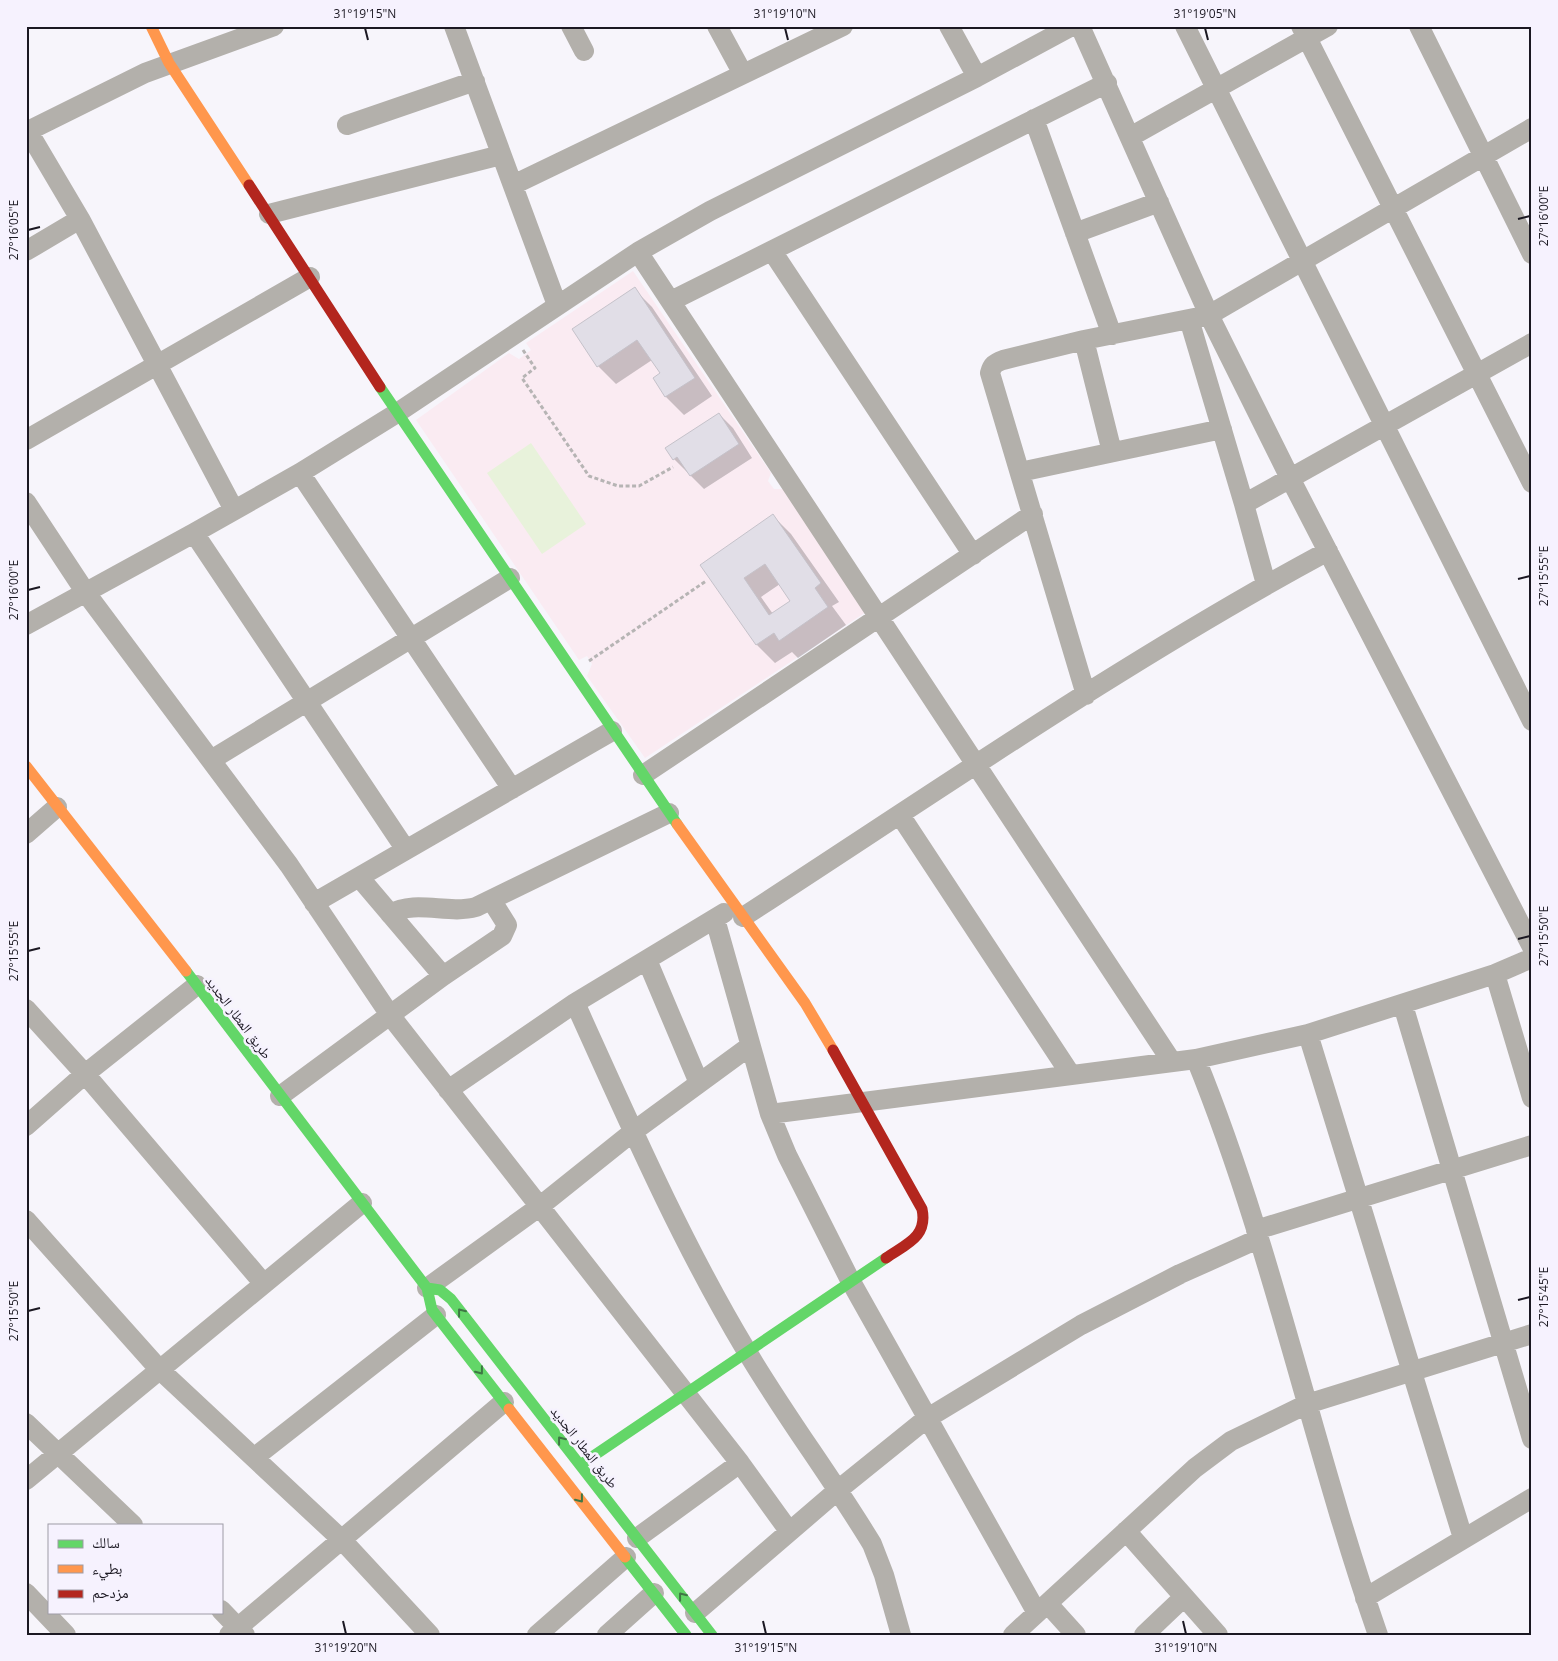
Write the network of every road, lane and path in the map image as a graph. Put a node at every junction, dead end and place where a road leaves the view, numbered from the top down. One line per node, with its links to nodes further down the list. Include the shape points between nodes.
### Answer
1 (151, 26): 15 (street)
2 (274, 26): 15 (street)
3 (454, 26): 18 (street)
4 (571, 26): 14 (street)
5 (717, 26): 16 (street)
6 (843, 26): 16 (street)
7 (949, 26): 17 (street)
8 (1072, 26): 17 (street)
9 (1080, 26): 19 (street)
10 (1185, 26): 20 (street)
11 (1328, 26): 13 (street)
12 (1420, 26): 27 (street)
13 (1304, 32): 20 (street); 30 (street)
14 (584, 51)
15 (169, 63): 24 (street); 31 (street)
16 (743, 74): 28 (street)
17 (977, 77): 36 (street, via 710,211)
18 (475, 81): 22 (street); 26 (street)
19 (1107, 83): 21 (street); 25 (street)
20 (1216, 89): 25 (street); 38 (street)
21 (1034, 119): 33 (street); 35 (street)
22 (347, 125)
23 (1532, 128): 27 (street)
24 (27, 131): 32 (street)
25 (1130, 137): 29 (street)
26 (502, 155): 28 (street); 31 (street)
27 (1483, 156): 30 (street); 37 (street)
28 (513, 185): 41 (street)
29 (1159, 202): 33 (street); 42 (street)
30 (1394, 208): 38 (street); 49 (street)
31 (269, 214): 39 (street)
32 (80, 219): 34 (street); 47 (street)
33 (1075, 233): 44 (street)
34 (26, 251)
35 (772, 251): 40 (street); 66 (street)
36 (638, 252): 40 (street); 41 (street)
37 (1532, 254)
38 (1302, 261): 42 (street); 51 (street)
39 (310, 276): 47 (street); 50 (street)
40 (671, 302): 71 (street)
41 (557, 305): 50 (street)
42 (1209, 315): 43 (street); 58 (street)
43 (1188, 319): 44 (street); 52 (street)
44 (1112, 334): 45 (street)
45 (1084, 340): 54 (street); 56 (street, via 996,362 992,367 990,373)
46 (1532, 343): 49 (street)
47 (157, 363): 53 (street); 62 (street)
48 (536, 368): 55 (path, via 522,378 589,476 618,486 632,486 652,480)
49 (1477, 373): 51 (street); 59 (street)
50 (397, 413): 57 (street); 67 (street)
51 (1384, 425): 58 (street); 75 (street)
52 (1222, 429): 54 (street); 61 (street)
53 (26, 440)
54 (1112, 452): 56 (street)
55 (673, 467)
56 (1020, 472): 63 (street)
57 (300, 473): 62 (street); 73 (street)
58 (1290, 478): 61 (street); 65 (street)
59 (1532, 483)
60 (26, 502): 70 (street)
61 (1244, 504): 69 (street)
62 (234, 510): 64 (street)
63 (1034, 514): 66 (street); 76 (street)
64 (194, 533): 70 (street); 77 (street)
65 (1328, 551): 69 (street); 96 (street)
66 (973, 555): 71 (street)
67 (510, 578): 73 (street); 74 (street)
68 (706, 580): 74 (path)
69 (1266, 584): 76 (street)
70 (86, 593): 72 (street); 80 (street)
71 (879, 618): 82 (street); 83 (street)
72 (26, 625)
73 (411, 638): 77 (street); 84 (street)
74 (572, 672): 79 (street)
75 (1525, 690): 78 (street)
76 (1086, 695): 82 (street)
77 (308, 701): 80 (street); 89 (street)
78 (1532, 720)
79 (612, 731): 83 (street); 84 (street)
80 (211, 760): 92 (street)
81 (26, 766): 85 (street, طريق المطار الجديد)
82 (976, 766): 87 (street); 109 (street)
83 (643, 776): 86 (street)
84 (512, 789): 89 (street)
85 (58, 807): 88 (street); 101 (street, طريق المطار الجديد)
86 (669, 813): 91 (street); 93 (street)
87 (900, 815): 93 (street); 111 (street)
88 (26, 834)
89 (406, 850): 90 (street)
90 (359, 877): 92 (street); 94 (street)
91 (492, 901): 94 (street, via 465,910 407,908); 100 (street, via 507,925 506,930)
92 (314, 903): 105 (street)
93 (739, 912): 95 (street); 116 (street, via 804,1003)
94 (390, 914): 100 (street)
95 (714, 919): 98 (street); 107 (street)
96 (1532, 947)
97 (1532, 958): 99 (street)
98 (647, 960): 102 (street); 112 (street)
99 (1494, 974): 103 (street); 115 (street)
100 (443, 976): 105 (street)
101 (197, 986): 110 (street); 114 (street, طريق المطار الجديد)
102 (575, 1003): 113 (street); 119 (street)
103 (1403, 1005): 106 (street); 121 (street)
104 (26, 1009): 110 (street)
105 (390, 1015): 113 (street); 114 (street)
106 (1308, 1034): 108 (street); 122 (street)
107 (750, 1046): 112 (street); 117 (street)
108 (1196, 1059): 109 (street); 126 (street, via 1212,1097)
109 (1172, 1062): 111 (street)
110 (85, 1074): 118 (street); 128 (street)
111 (1071, 1076): 116 (street)
112 (699, 1083): 119 (street)
113 (448, 1090): 124 (street)
114 (280, 1096): 123 (street, طريق المطار الجديد)
115 (1532, 1098)
116 (864, 1102): 117 (street); 127 (street, via 922,1209 925,1225 915,1238)
117 (770, 1114): 127 (street)
118 (26, 1126)
119 (634, 1131): 124 (street); 133 (street, via 714,1295)
120 (1532, 1146): 121 (street)
121 (1453, 1170): 122 (street); 132 (street)
122 (1359, 1198): 126 (street); 135 (street)
123 (362, 1203): 128 (street); 129 (street, طريق المطار الجديد)
124 (539, 1207): 129 (street); 136 (street)
125 (26, 1220): 134 (street)
126 (1257, 1234): 138 (street); 139 (street, via 1081,1325)
127 (850, 1280): 133 (street); 139 (street)
128 (264, 1284): 134 (street)
129 (426, 1288): 130 (street, طريق المطار الجديد, via 428,1302); 145 (street, طريق المطار الجديد, one-way to 129, via 451,1300 440,1290)
130 (436, 1315): 137 (street, طريق المطار الجديد, one-way to 137); 143 (street)
131 (1532, 1334): 132 (street)
132 (1504, 1343): 135 (street); 141 (street)
133 (746, 1351): 136 (street); 147 (street)
134 (159, 1370): 142 (street); 143 (street)
135 (1412, 1371): 138 (street); 154 (street)
136 (684, 1392): 144 (street); 145 (street)
137 (504, 1402): 152 (street); 155 (street, طريق المطار الجديد, one-way to 155)
138 (1307, 1404): 151 (street, via 1249,1432 1213,1454); 159 (street)
139 (926, 1419): 147 (street); 160 (street)
140 (26, 1423): 142 (street)
141 (1532, 1439)
142 (58, 1452): 146 (street); 149 (street)
143 (255, 1457): 152 (street)
144 (740, 1463): 150 (street); 153 (street)
145 (580, 1465): 153 (street, طريق المطار الجديد)
146 (26, 1480)
147 (838, 1490): 150 (street); 170 (street, via 878,1558)
148 (1532, 1498): 154 (street)
149 (132, 1524)
150 (789, 1531): 162 (street)
151 (1126, 1532): 158 (street); 160 (street)
152 (341, 1538): 163 (street); 165 (street)
153 (637, 1538): 162 (street, طريق المطار الجديد, one-way to 153)
154 (1463, 1538): 159 (street)
155 (626, 1557): 157 (street, طريق المطار الجديد); 166 (street)
156 (26, 1593): 164 (street)
157 (654, 1593): 167 (street); 168 (street, طريق المطار الجديد)
158 (1184, 1597): 173 (street); 174 (street)
159 (1365, 1598): 175 (street)
160 (1043, 1608): 171 (street); 172 (street)
161 (222, 1611): 163 (street)
162 (695, 1613): 169 (street, طريق المطار الجديد)
163 (238, 1632)
164 (66, 1635)
165 (430, 1635)
166 (537, 1635)
167 (607, 1635)
168 (686, 1635)
169 (712, 1635)
170 (901, 1635)
171 (1013, 1635)
172 (1076, 1635)
173 (1144, 1635)
174 (1218, 1635)
175 (1378, 1635)

